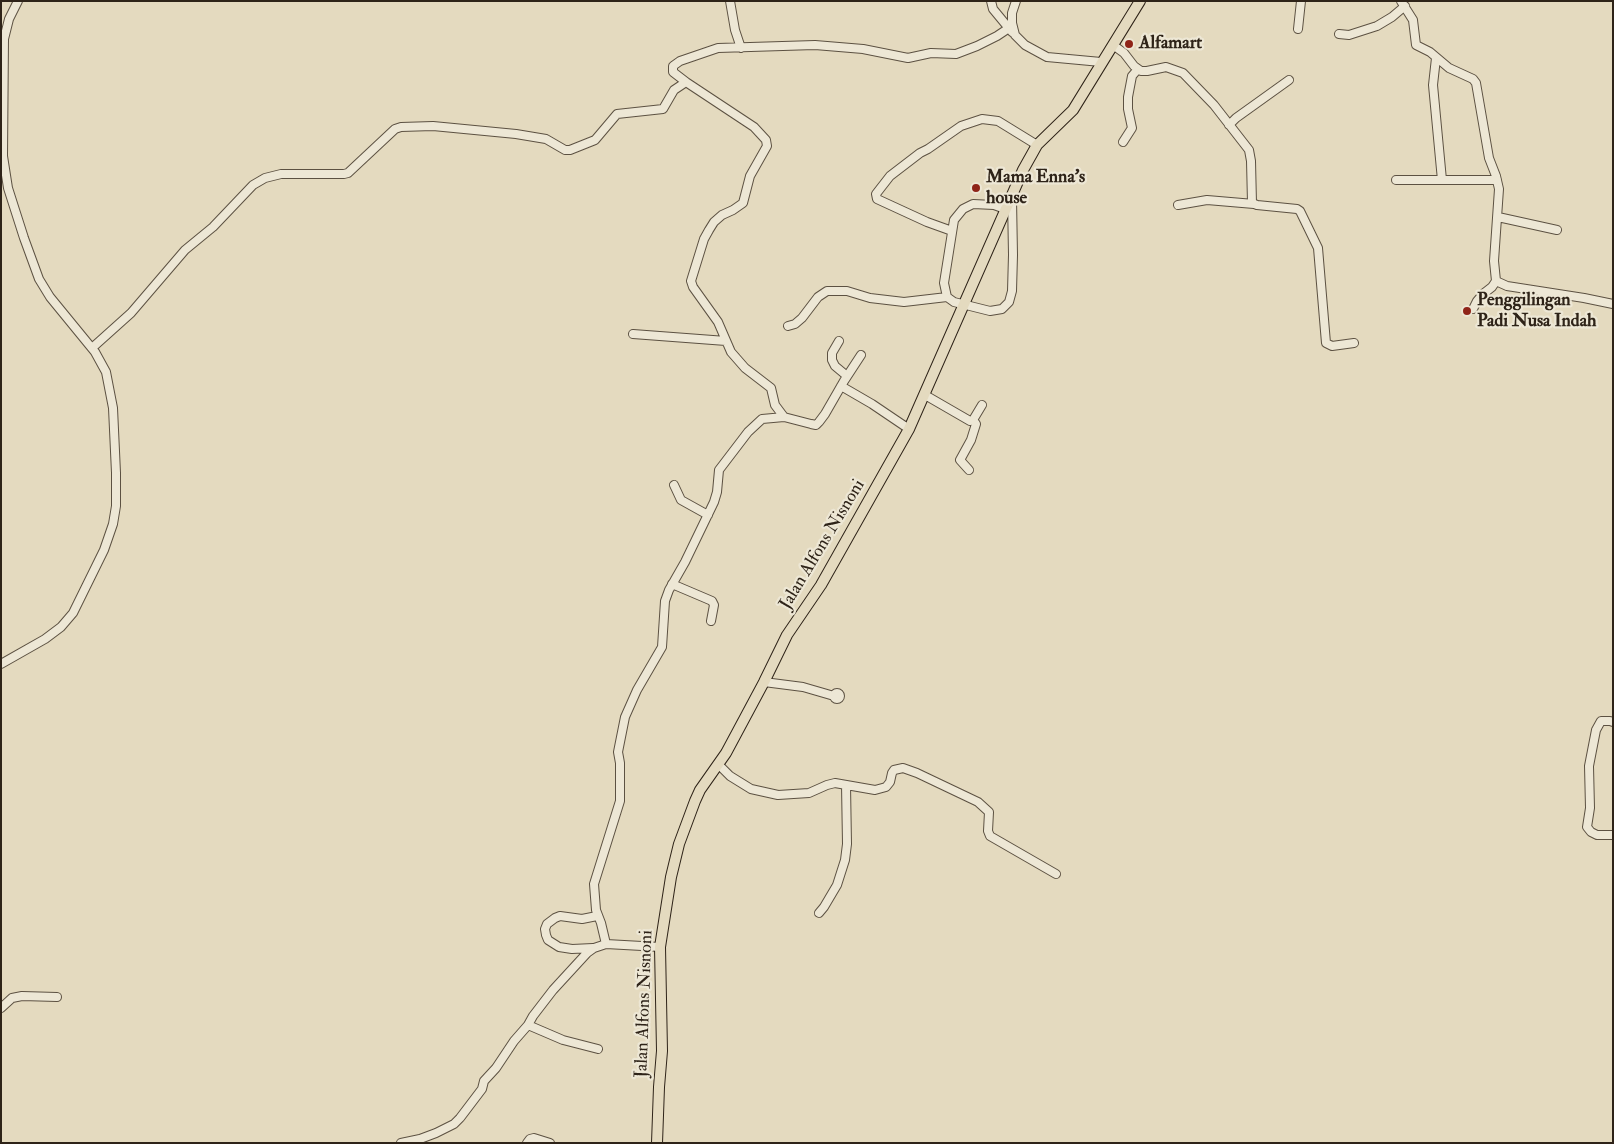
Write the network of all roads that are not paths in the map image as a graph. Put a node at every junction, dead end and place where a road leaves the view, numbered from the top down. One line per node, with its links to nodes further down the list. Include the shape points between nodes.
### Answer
1 (18, 1): 42 (street, via 4,40 3,156 8,188 39,279)
2 (730, 1): 13 (street)
3 (991, 1): 8 (street, via 993,9)
4 (1016, 1): 11 (street, via 1012,13)
5 (1140, 1): 12 (main road, Jalan Alfons Nisnoni)
6 (1300, 1): 9 (street)
7 (1403, 4): 10 (street, via 1392,17 1377,26 1349,35); 14 (street, via 1413,20 1416,45)
8 (1009, 28): 11 (street); 13 (street, via 956,54 921,54 908,58 863,49 815,45)
9 (1298, 29)
10 (1339, 34)
11 (1015, 35): 15 (street, via 1025,45 1047,57)
12 (1113, 45): 15 (main road, Jalan Alfons Nisnoni); 16 (street)
13 (741, 48): 18 (street, via 718,48 676,63 673,72)
14 (1436, 58): 23 (street, via 1434,85); 24 (street, via 1475,81)
15 (1101, 62): 21 (main road, Jalan Alfons Nisnoni, via 1073,110)
16 (1138, 69): 19 (street, via 1147,71 1166,66 1183,72); 20 (street, via 1132,76 1128,97 1132,128)
17 (1289, 80): 19 (street)
18 (686, 82): 39 (street, via 754,128 767,142 750,176 743,203 714,222 704,239 691,281 718,322); 42 (street, via 674,90 663,109 617,114 595,140 570,150 546,139 516,134 433,126 401,127 346,173 281,174 265,178 253,185 213,227 185,250 131,313)
19 (1228, 125): 26 (street, via 1249,150)
20 (1123, 142)
21 (1037, 145): 25 (main road, Jalan Alfons Nisnoni); 31 (street, via 998,121 982,118 961,126 920,153 890,176 876,195 877,199)
22 (1396, 180): 23 (street)
23 (1442, 180): 24 (street)
24 (1497, 180): 29 (street)
25 (1012, 194): 28 (main road, Jalan Alfons Nisnoni); 34 (street, via 1013,255 1009,302 996,311)
26 (1254, 204): 27 (street, via 1207,200); 41 (street, via 1300,211 1318,248 1326,344)
27 (1178, 205)
28 (1005, 209): 31 (street, via 983,204 963,208 954,220); 34 (main road, Jalan Alfons Nisnoni)
29 (1498, 217): 30 (street); 32 (street, via 1494,261)
30 (1557, 230)
31 (952, 231): 33 (street, via 944,283)
32 (1496, 281): 35 (street, via 1507,286); 36 (street)
33 (946, 297): 34 (street); 37 (street, via 904,302 870,298 847,291 827,291 818,297 802,318)
34 (963, 304): 46 (main road, Jalan Alfons Nisnoni)
35 (1613, 304)
36 (1473, 309)
37 (788, 326)
38 (633, 334): 39 (street)
39 (726, 341): 48 (street, via 731,352 746,368 771,388 774,406)
40 (839, 341): 44 (street, via 832,360)
41 (1354, 344)
42 (92, 348): 56 (street, via 106,372 112,408 116,473 113,524 73,613 45,639)
43 (861, 355): 44 (street)
44 (847, 376): 45 (street)
45 (842, 386): 48 (street, via 816,425); 50 (street)
46 (924, 394): 49 (street); 50 (main road, Jalan Alfons Nisnoni)
47 (982, 404): 49 (street)
48 (784, 417): 53 (street, via 762,419 748,432 719,470 718,492)
49 (973, 420): 51 (street, via 976,424 971,440 960,460)
50 (909, 429): 57 (main road, Jalan Alfons Nisnoni, via 821,585 787,635)
51 (969, 470)
52 (674, 485): 53 (street, via 681,500)
53 (708, 514): 54 (street)
54 (672, 584): 55 (street, via 712,601); 65 (street, via 665,602 662,647 632,702 621,735 618,752 620,802 594,884)
55 (710, 621)
56 (1, 664)
57 (764, 682): 58 (street, via 803,687); 60 (main road, Jalan Alfons Nisnoni)
58 (834, 696)
59 (1613, 722): 62 (street, via 1602,721 1596,730 1589,766 1587,827 1596,835)
60 (718, 764): 61 (street, via 751,789 769,794 809,793 827,785); 67 (main road, Jalan Alfons Nisnoni, via 700,790 679,844)
61 (846, 785): 63 (street, via 875,790 886,787 894,770 902,768 917,773 978,802 989,812 990,836); 64 (street, via 845,860 837,885)
62 (1613, 835)
63 (1056, 874)
64 (819, 913)
65 (598, 916): 66 (street); 68 (street, via 582,919 560,916 547,924 545,930 548,940 559,947)
66 (606, 944): 67 (street); 68 (street)
67 (660, 947): 76 (main road, Jalan Alfons Nisnoni, via 662,1037)
68 (594, 948): 71 (street, via 554,990)
69 (58, 997): 70 (street, via 22,996 12,998)
70 (1, 1008)
71 (528, 1025): 72 (street, via 563,1040); 73 (street, via 454,1124 420,1139)
72 (598, 1049)
73 (401, 1143)
74 (527, 1143): 75 (street, via 534,1138)
75 (550, 1143)
76 (657, 1143)

